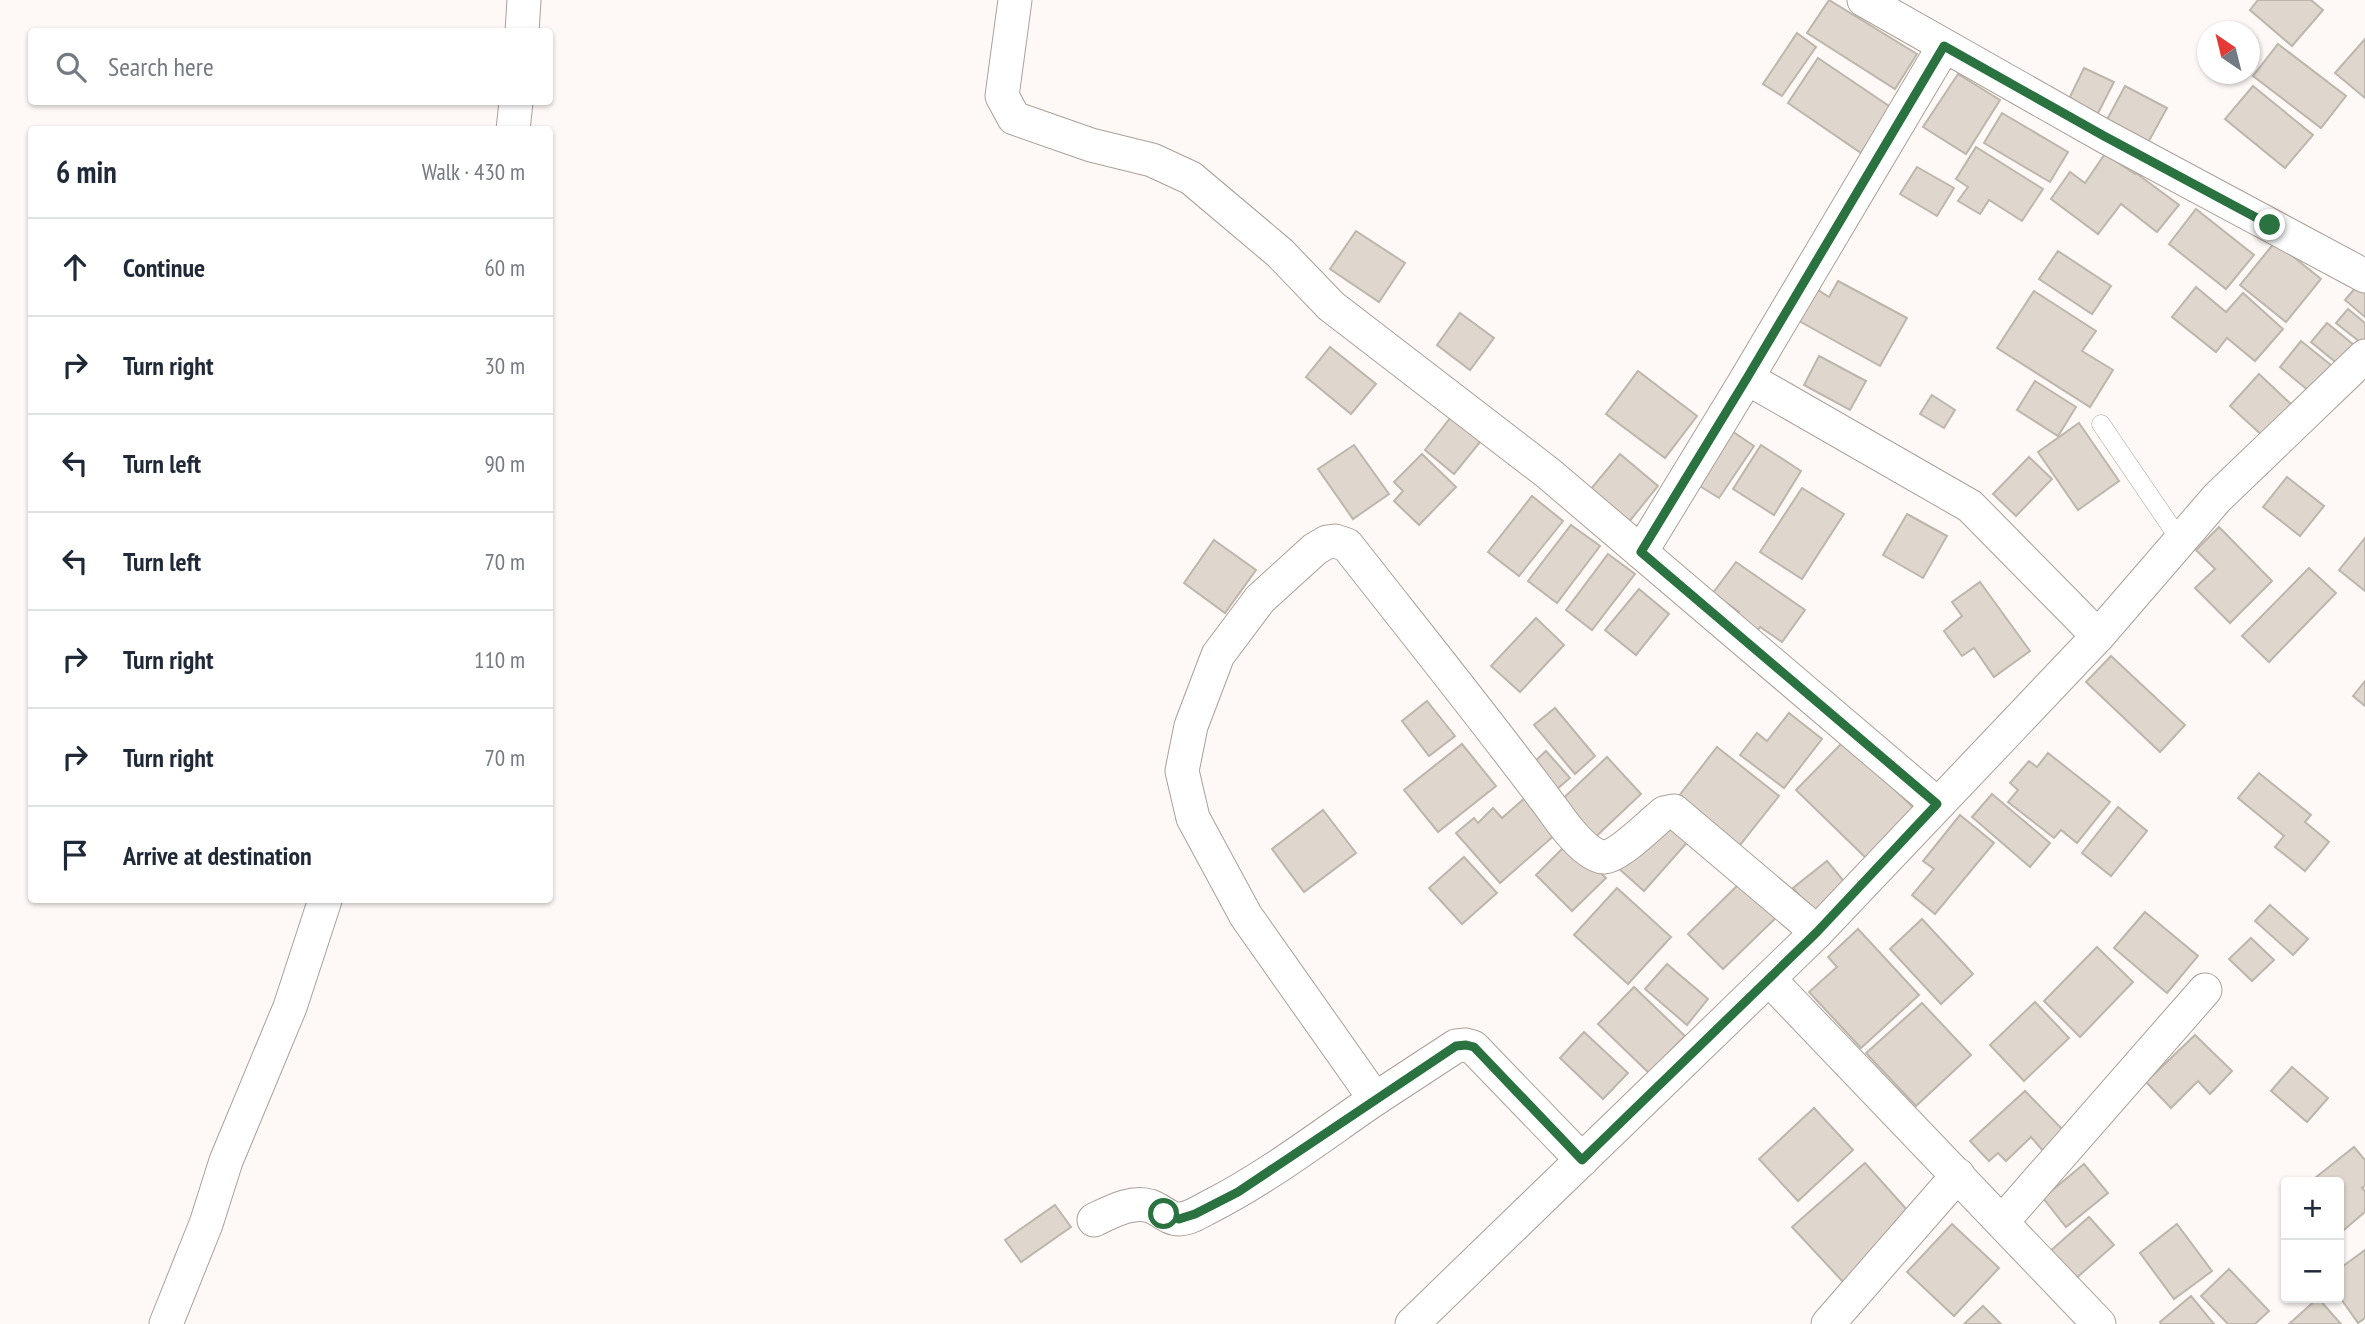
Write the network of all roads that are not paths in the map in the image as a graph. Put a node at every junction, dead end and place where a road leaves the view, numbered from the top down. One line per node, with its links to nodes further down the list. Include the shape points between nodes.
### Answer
1 (524, 0): 4 (street)
2 (1015, 0): 13 (street, via 1002,96 1014,118 1152,160 1191,178 1280,253 1331,306 1548,472)
3 (1864, 0): 5 (street)
4 (522, 28)
5 (1944, 46): 8 (street); 10 (street)
6 (516, 105): 7 (street)
7 (513, 126)
8 (2365, 276)
9 (2365, 356): 12 (street, via 2249,464)
10 (1747, 378): 13 (street); 14 (street, via 1970,506)
11 (2101, 424): 12 (lane)
12 (2180, 540): 14 (street)
13 (1641, 552): 15 (street)
14 (2098, 636): 15 (street)
15 (1937, 804): 17 (street)
16 (324, 903): 25 (street, via 290,1007 226,1161)
17 (1817, 932): 18 (street); 20 (street, via 1674,811 1664,813 1614,854 1602,857 1588,852 1347,545 1326,542 1260,599 1218,655 1191,726 1182,771 1193,818 1246,916)
18 (1769, 979): 21 (street); 22 (street)
19 (2205, 990): 24 (street)
20 (1375, 1099): 21 (street, via 1456,1046 1474,1047); 23 (street, via 1238,1192 1195,1214 1179,1219 1151,1206 1136,1205)
21 (1582, 1160): 26 (street)
22 (1958, 1175): 24 (street); 27 (street)
23 (1094, 1220)
24 (2002, 1222): 28 (street)
25 (166, 1324)
26 (1412, 1324)
27 (1828, 1324)
28 (2099, 1324)

